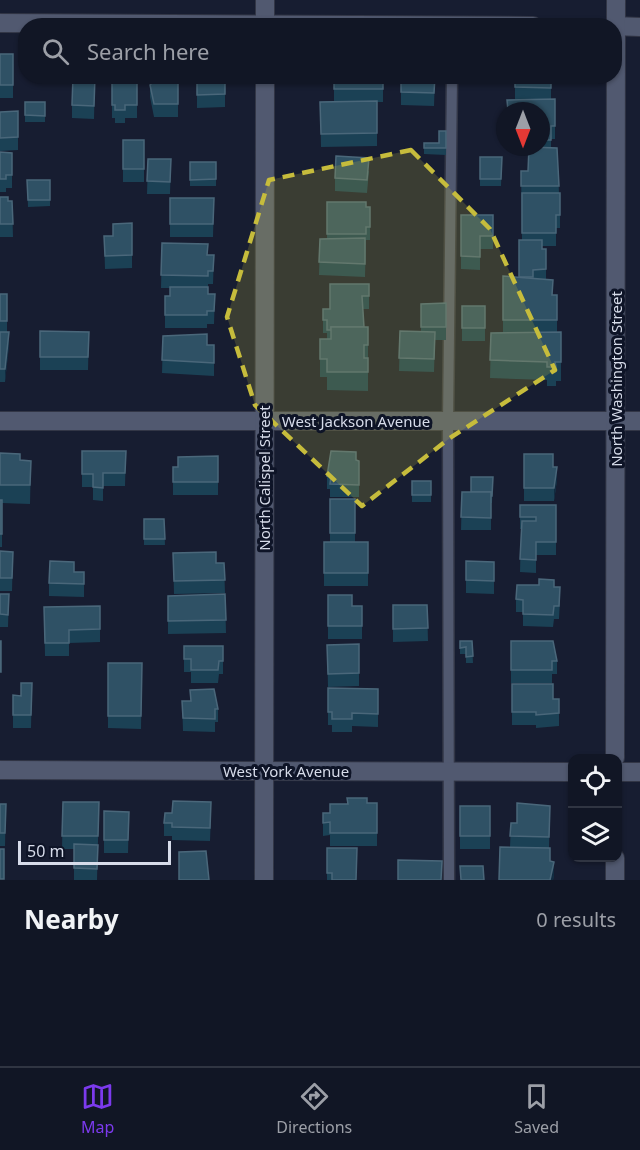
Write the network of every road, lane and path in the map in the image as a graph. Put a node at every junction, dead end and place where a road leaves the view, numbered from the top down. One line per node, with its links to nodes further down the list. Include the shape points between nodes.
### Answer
1 (265, 0): 3 (street)
2 (616, 0): 4 (street, North Washington Street)
3 (265, 18)
4 (615, 18)
5 (0, 23): 6 (street)
6 (18, 23)
7 (622, 26): 8 (street)
8 (640, 27)
9 (265, 84): 13 (street, North Calispel Street)
10 (452, 84): 16 (lane)
11 (615, 84): 14 (street, North Washington Street)
12 (0, 421): 13 (street, West Jackson Avenue)
13 (264, 421): 16 (street, West Jackson Avenue); 19 (street, North Calispel Street)
14 (616, 421): 15 (street, West Jackson Avenue); 16 (street, West Jackson Avenue); 17 (street, North Washington Street)
15 (640, 421)
16 (448, 422): 20 (lane)
17 (615, 754)
18 (0, 770): 19 (street, West York Avenue)
19 (264, 771): 20 (street, West York Avenue); 25 (street, North Calispel Street)
20 (449, 771): 21 (street, West York Avenue); 26 (lane)
21 (568, 772)
22 (622, 772): 23 (street)
23 (640, 772)
24 (615, 862): 27 (street)
25 (264, 880)
26 (449, 880)
27 (615, 880)

